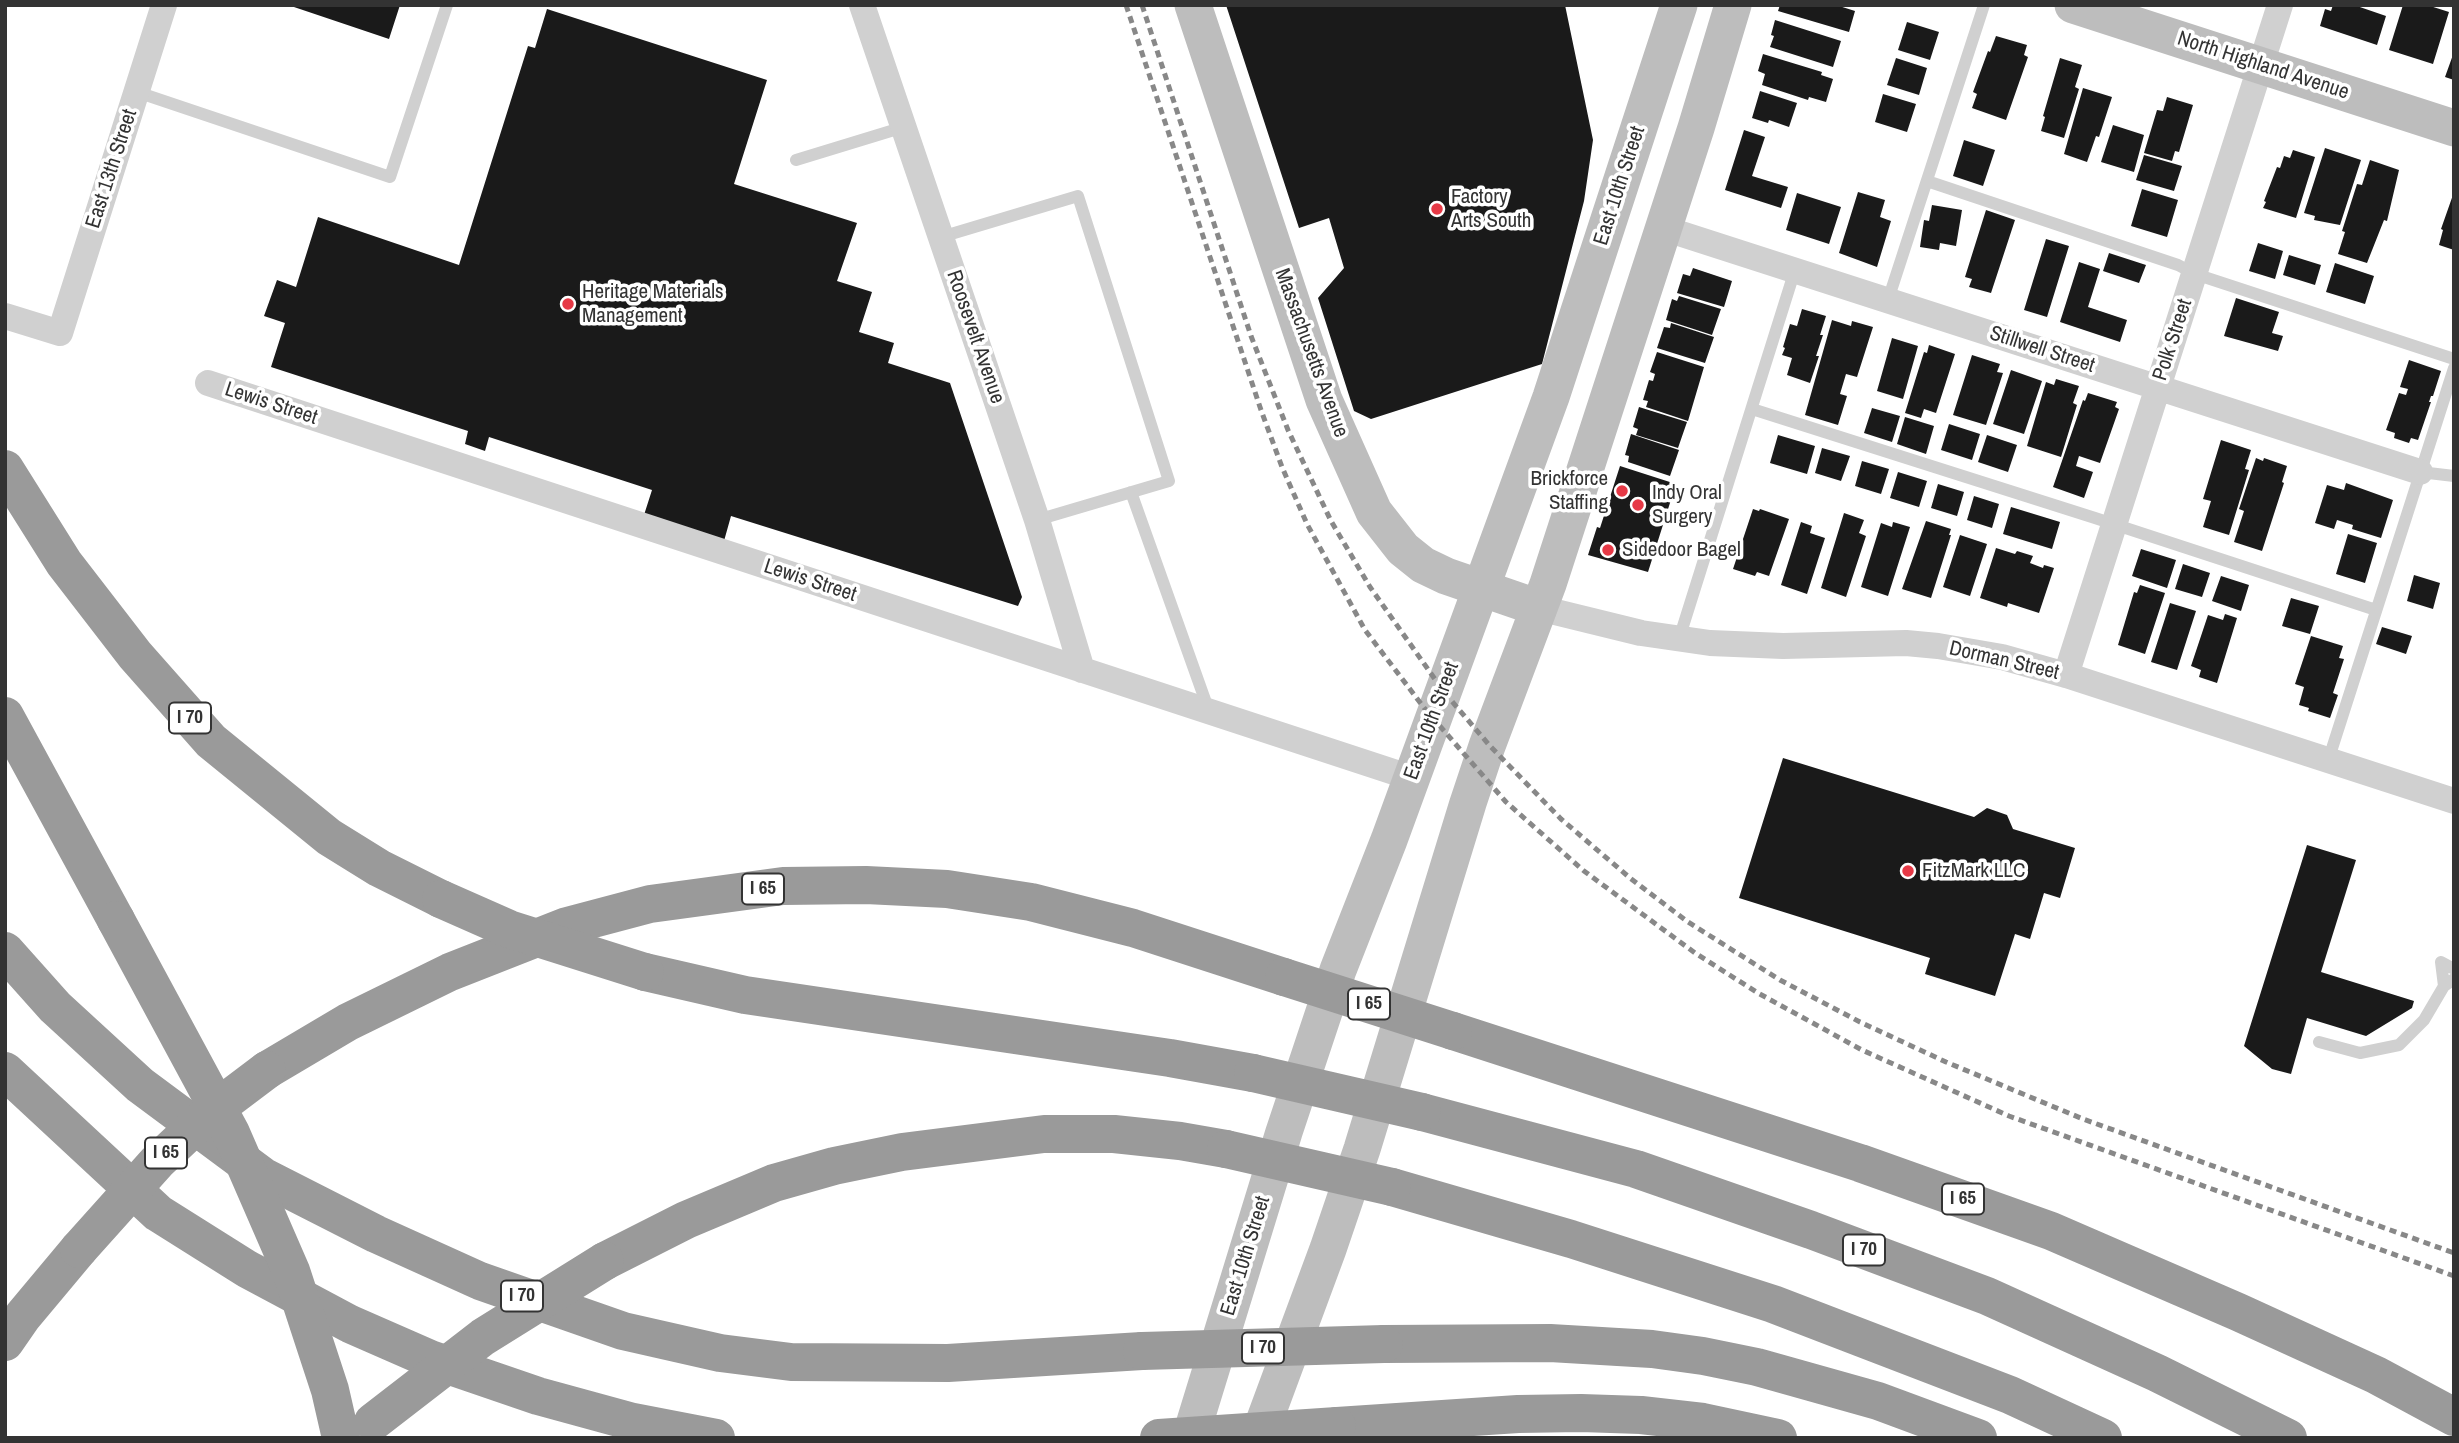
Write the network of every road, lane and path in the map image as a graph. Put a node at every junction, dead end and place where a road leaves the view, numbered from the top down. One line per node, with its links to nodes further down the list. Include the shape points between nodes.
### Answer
1 (164, 5): 11 (street, East 13th Street)
2 (446, 5): 11 (lane, via 390,177)
3 (862, 5): 12 (street, Roosevelt Avenue)
4 (1193, 5): 33 (main road, Massachusetts Avenue, via 1324,400 1374,512 1403,549 1423,565)
5 (1679, 5): 33 (main road, East 10th Street, via 1551,397)
6 (1733, 5): 16 (main road)
7 (1984, 5): 15 (lane)
8 (2073, 5): 10 (main road, North Highland Avenue)
9 (2280, 5): 10 (street, Polk Street)
10 (2261, 65): 13 (main road, North Highland Avenue); 19 (street, Polk Street)
11 (136, 92): 21 (street, East 13th Street, via 60,333)
12 (904, 127): 14 (lane); 17 (street, Roosevelt Avenue)
13 (2454, 128)
14 (796, 160)
15 (1927, 181): 19 (lane); 20 (lane)
16 (1663, 228): 18 (street, Stillwell Street); 34 (main road)
17 (941, 237): 30 (lane, via 1079,196 1169,481); 31 (street, Roosevelt Avenue)
18 (1795, 270): 20 (street, Stillwell Street); 26 (lane)
19 (2195, 274): 22 (lane); 25 (street, Polk Street)
20 (1888, 300): 25 (street, Stillwell Street)
21 (5, 316)
22 (2454, 359)
23 (2454, 368): 28 (lane)
24 (208, 383): 37 (street, Lewis Street)
25 (2158, 387): 28 (street, Stillwell Street); 32 (street, Polk Street)
26 (1752, 409): 32 (lane); 36 (lane)
27 (5, 469): 59 (highway, I 70, bridge, via 64,562 135,655 211,741 329,837 379,868 509,929 645,972 745,995 1253,1073 1636,1169 1987,1296)
28 (2420, 472): 29 (lane); 35 (lane)
29 (2454, 476)
30 (1131, 492): 31 (lane); 39 (lane)
31 (1037, 520): 37 (street, Roosevelt Avenue)
32 (2114, 526): 35 (lane); 38 (street, Polk Street)
33 (1482, 588): 34 (main road, Massachusetts Avenue); 42 (main road, East 10th Street)
34 (1539, 608): 36 (street, Dorman Street); 55 (main road, via 1475,780 1354,1174)
35 (2376, 610): 41 (lane)
36 (1678, 639): 38 (street, Dorman Street, via 1734,645 1882,642 1938,646 2025,662)
37 (1082, 670): 39 (street, Lewis Street)
38 (2066, 675): 41 (street, Dorman Street)
39 (1209, 712): 42 (street, Lewis Street)
40 (5, 716): 51 (highway, bridge, via 231,1133 285,1258 330,1390)
41 (2328, 761): 43 (street, Dorman Street)
42 (1412, 778): 54 (main road, East 10th Street, via 1338,970)
43 (2454, 801)
44 (5, 951): 57 (highway, I 70, bridge, via 55,1007 140,1085 264,1177 480,1281 623,1331 720,1353 791,1362 948,1363 1142,1351 1384,1344 1550,1343 1652,1349 1757,1367 1878,1401)
45 (2454, 969): 46 (lane, via 2441,962)
46 (2449, 983): 47 (lane, via 2424,1020 2399,1045 2360,1053)
47 (2319, 1042)
48 (5, 1071): 52 (highway, via 158,1213 247,1269 350,1324 430,1359 538,1396)
49 (5, 1342): 50 (highway, I 65, bridge, via 157,1161 267,1070 348,1023 438,978 567,926 650,904 783,886 866,885 947,889 1031,902 1133,928 1860,1163 2051,1231 2238,1311)
50 (2454, 1417)
51 (358, 1433): 58 (highway, bridge, via 483,1337 605,1261 774,1183 834,1166 971,1142 1044,1134 1114,1134 1226,1149 1392,1188 1572,1239 1773,1304 2010,1395)
52 (716, 1438)
53 (1159, 1438): 56 (highway, bridge, via 1581,1413 1703,1422)
54 (1190, 1438)
55 (1258, 1438)
56 (1778, 1438)
57 (1978, 1438)
58 (2103, 1438)
59 (2288, 1438)

